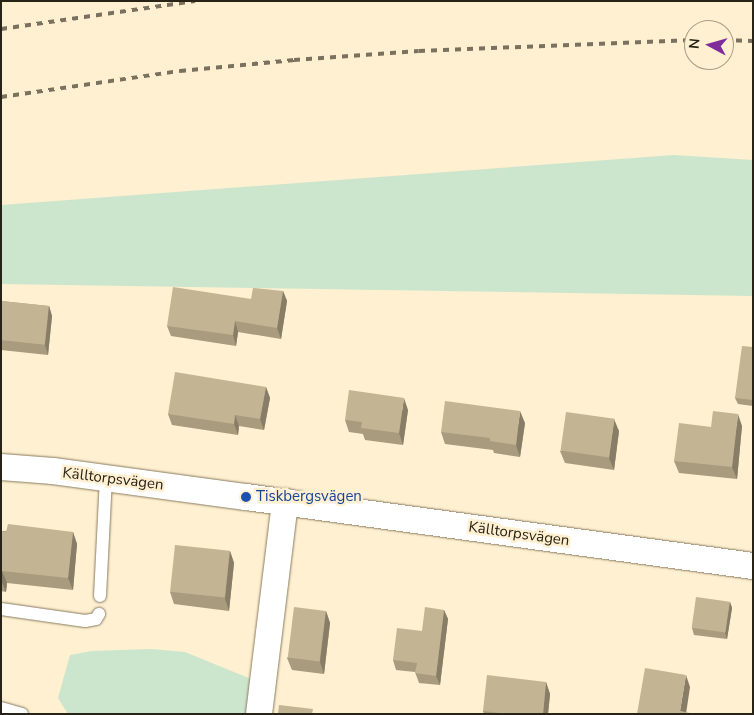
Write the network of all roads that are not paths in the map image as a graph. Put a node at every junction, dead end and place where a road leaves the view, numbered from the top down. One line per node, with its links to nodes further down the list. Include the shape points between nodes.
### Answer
1 (1, 467): 2 (street, Källtorpsvägen)
2 (106, 478): 3 (street, Källtorpsvägen); 5 (lane)
3 (285, 502): 4 (street, Källtorpsvägen); 10 (street)
4 (753, 566)
5 (100, 596)
6 (1, 609): 7 (lane, via 85,621 96,619)
7 (99, 614)
8 (1, 708): 9 (lane)
9 (22, 714)
10 (259, 714)

